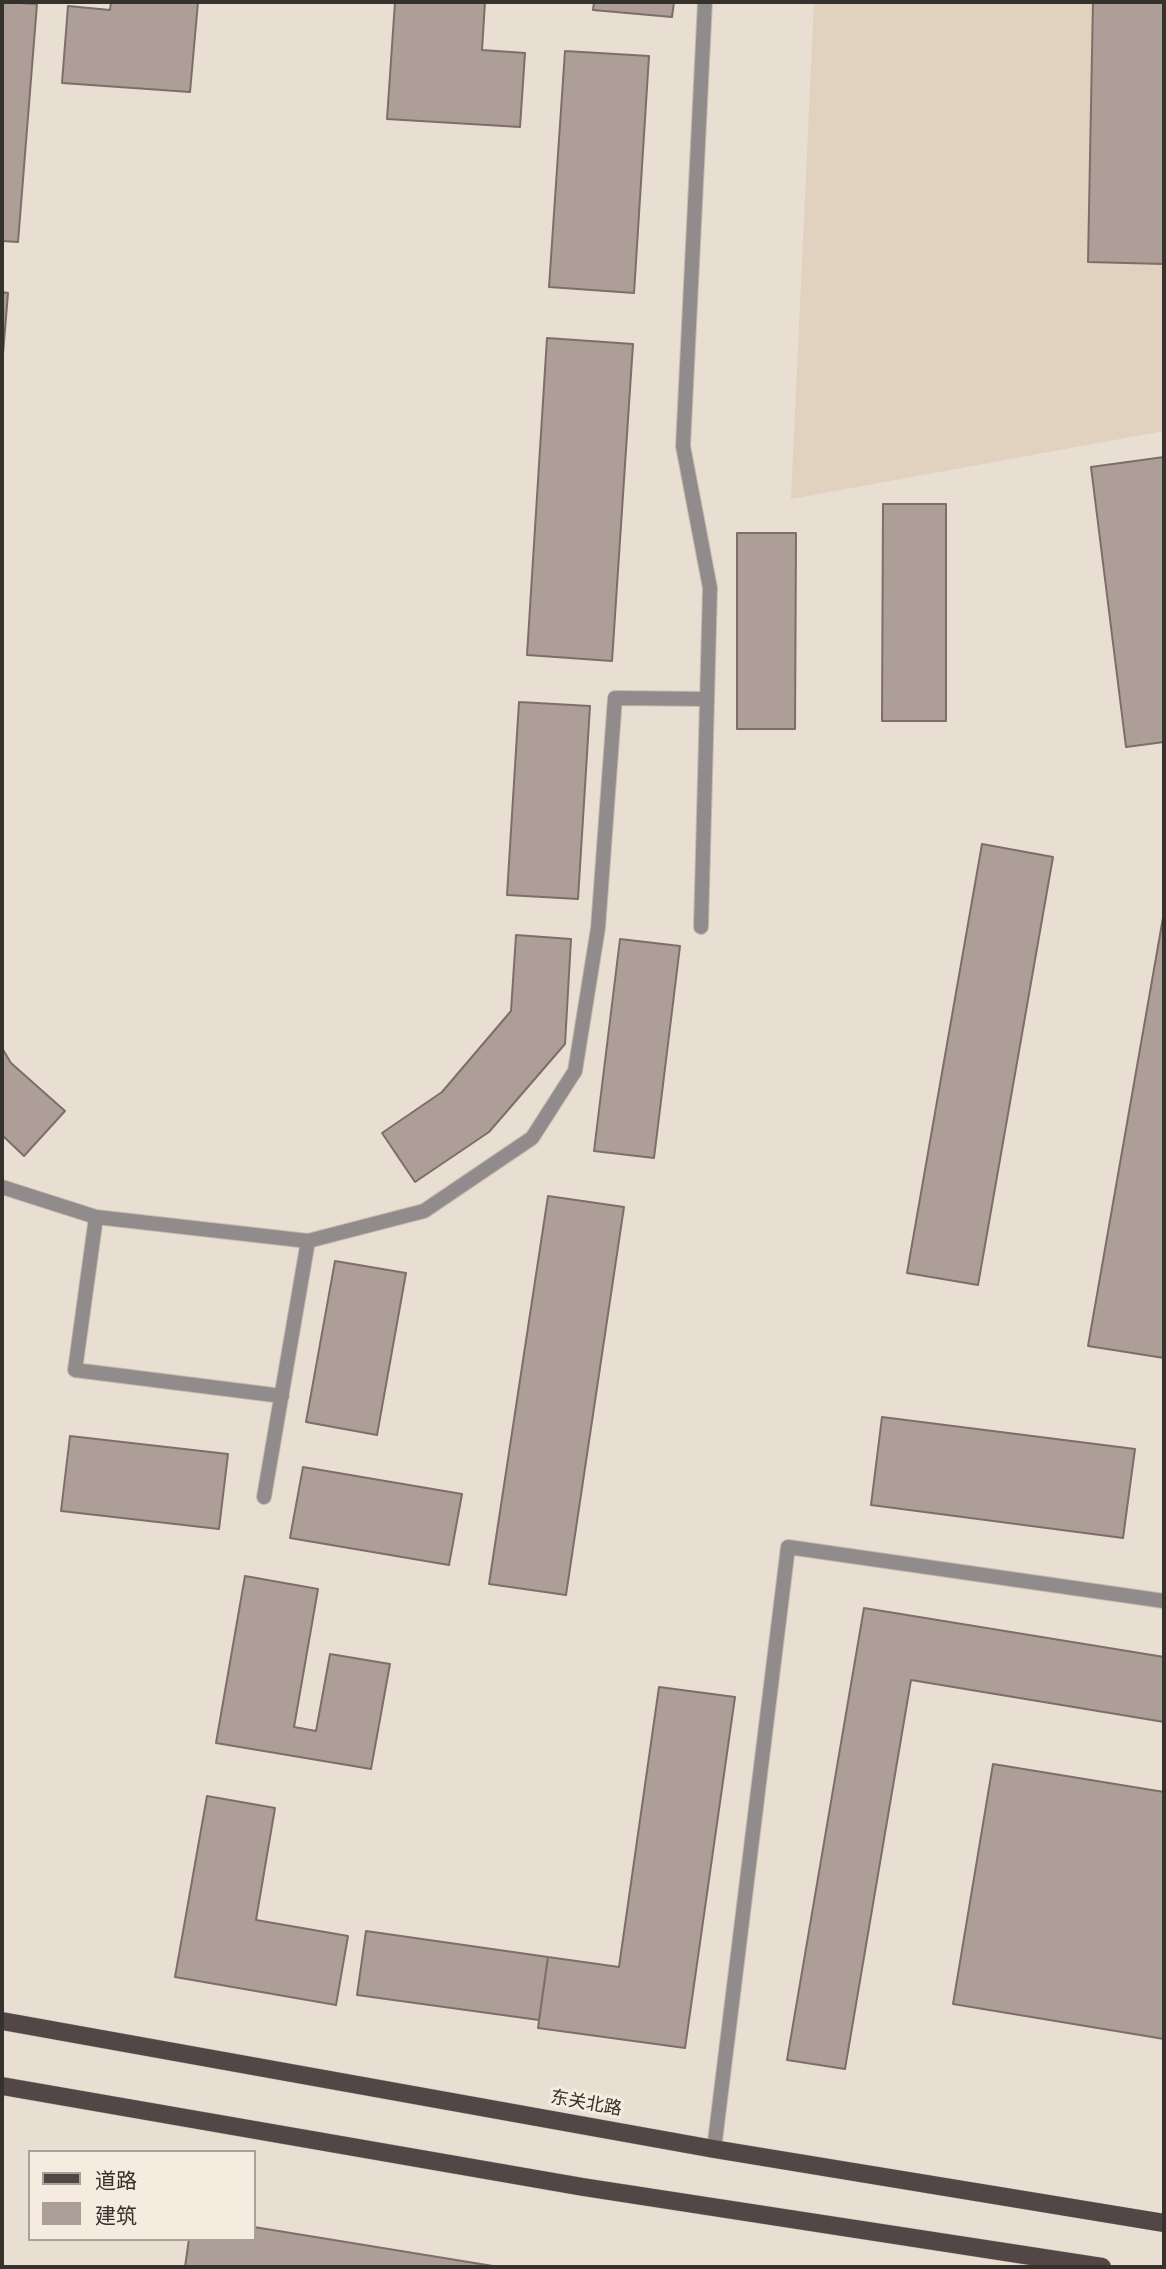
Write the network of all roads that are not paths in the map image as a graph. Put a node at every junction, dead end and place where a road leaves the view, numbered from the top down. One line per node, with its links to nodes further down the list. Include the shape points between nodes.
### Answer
1 (705, 2): 2 (street, via 683,446 710,589)
2 (707, 699): 3 (street); 6 (street, via 615,698 598,928 575,1071 532,1138 424,1211)
3 (702, 927)
4 (2, 1187): 5 (street)
5 (96, 1217): 6 (street); 7 (street, via 75,1370)
6 (308, 1241): 7 (street)
7 (282, 1396): 8 (street)
8 (264, 1497)
9 (1164, 1601): 12 (street, via 788,1547)
10 (2, 2021): 12 (main road, 东关北路)
11 (2, 2086): 14 (main road, via 583,2187)
12 (714, 2148): 13 (main road, 东关北路)
13 (1164, 2222)
14 (1102, 2267)

